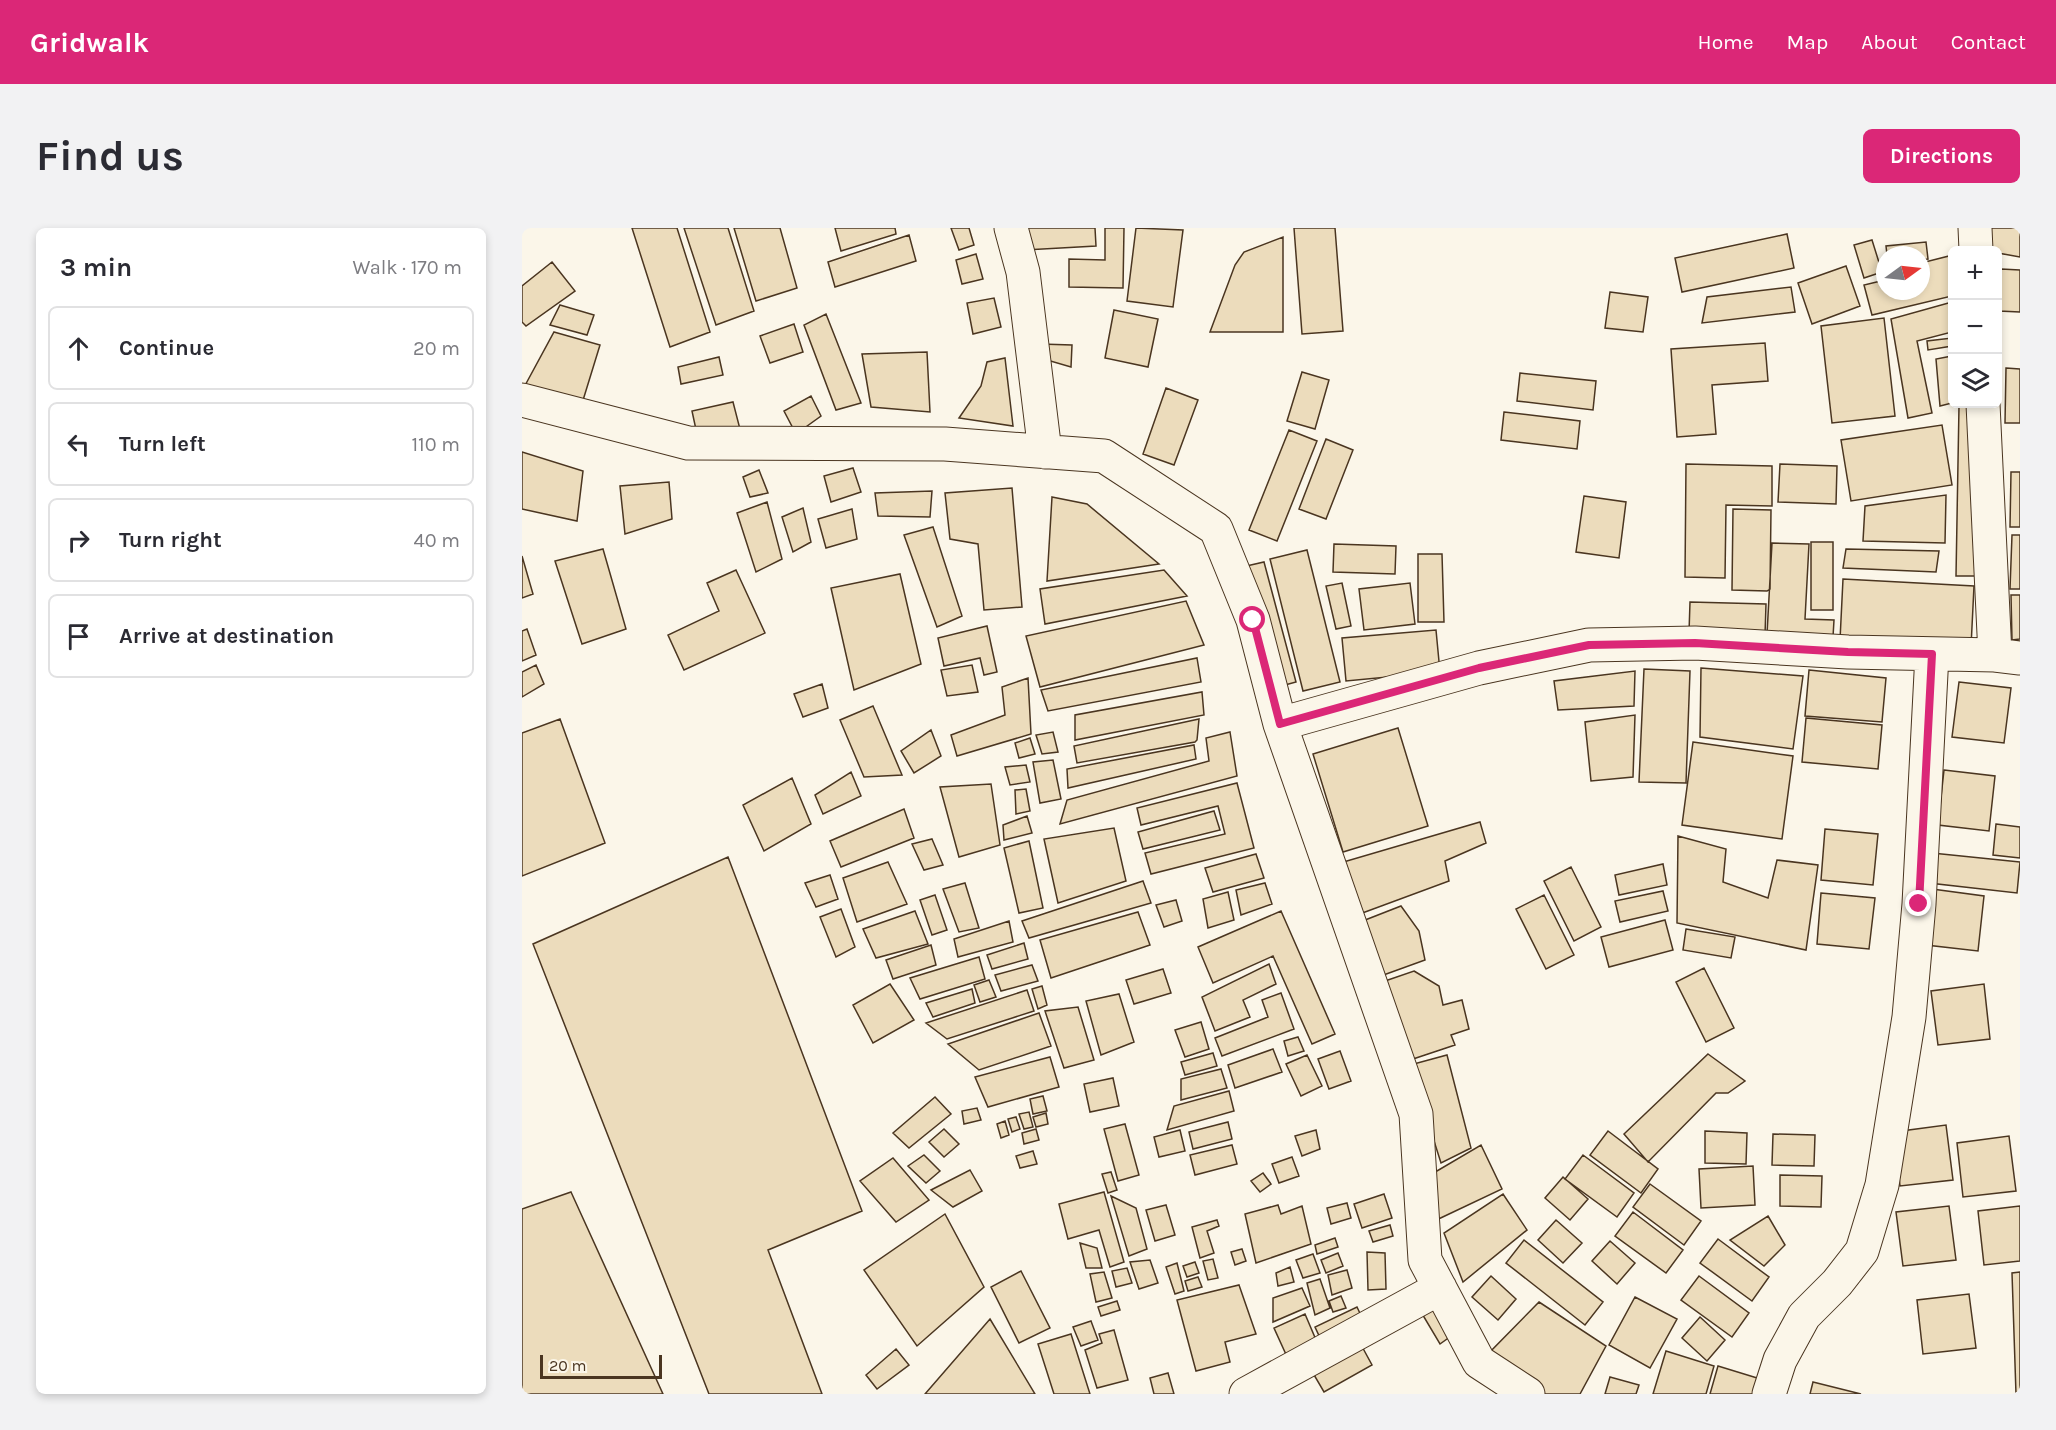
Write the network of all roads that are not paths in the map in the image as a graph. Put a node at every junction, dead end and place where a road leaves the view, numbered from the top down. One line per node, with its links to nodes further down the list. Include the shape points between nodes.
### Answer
1 (1011, 228): 6 (street, via 1023,272)
2 (1975, 228): 3 (street)
3 (1976, 246)
4 (522, 400): 6 (street, via 688,443 945,444)
5 (1983, 408): 8 (street)
6 (1045, 452): 9 (street, via 1104,456 1216,529 1253,620)
7 (1932, 654): 8 (street); 9 (street, via 1695,643 1589,645 1479,668); 13 (street, via 1910,1005 1882,1185 1862,1251 1804,1316 1780,1360)
8 (2008, 656)
9 (1280, 724): 10 (street, via 1416,1114 1425,1260)
10 (1440, 1288): 11 (street); 12 (street, via 1479,1362)
11 (1246, 1394)
12 (1528, 1394)
13 (1769, 1394)

